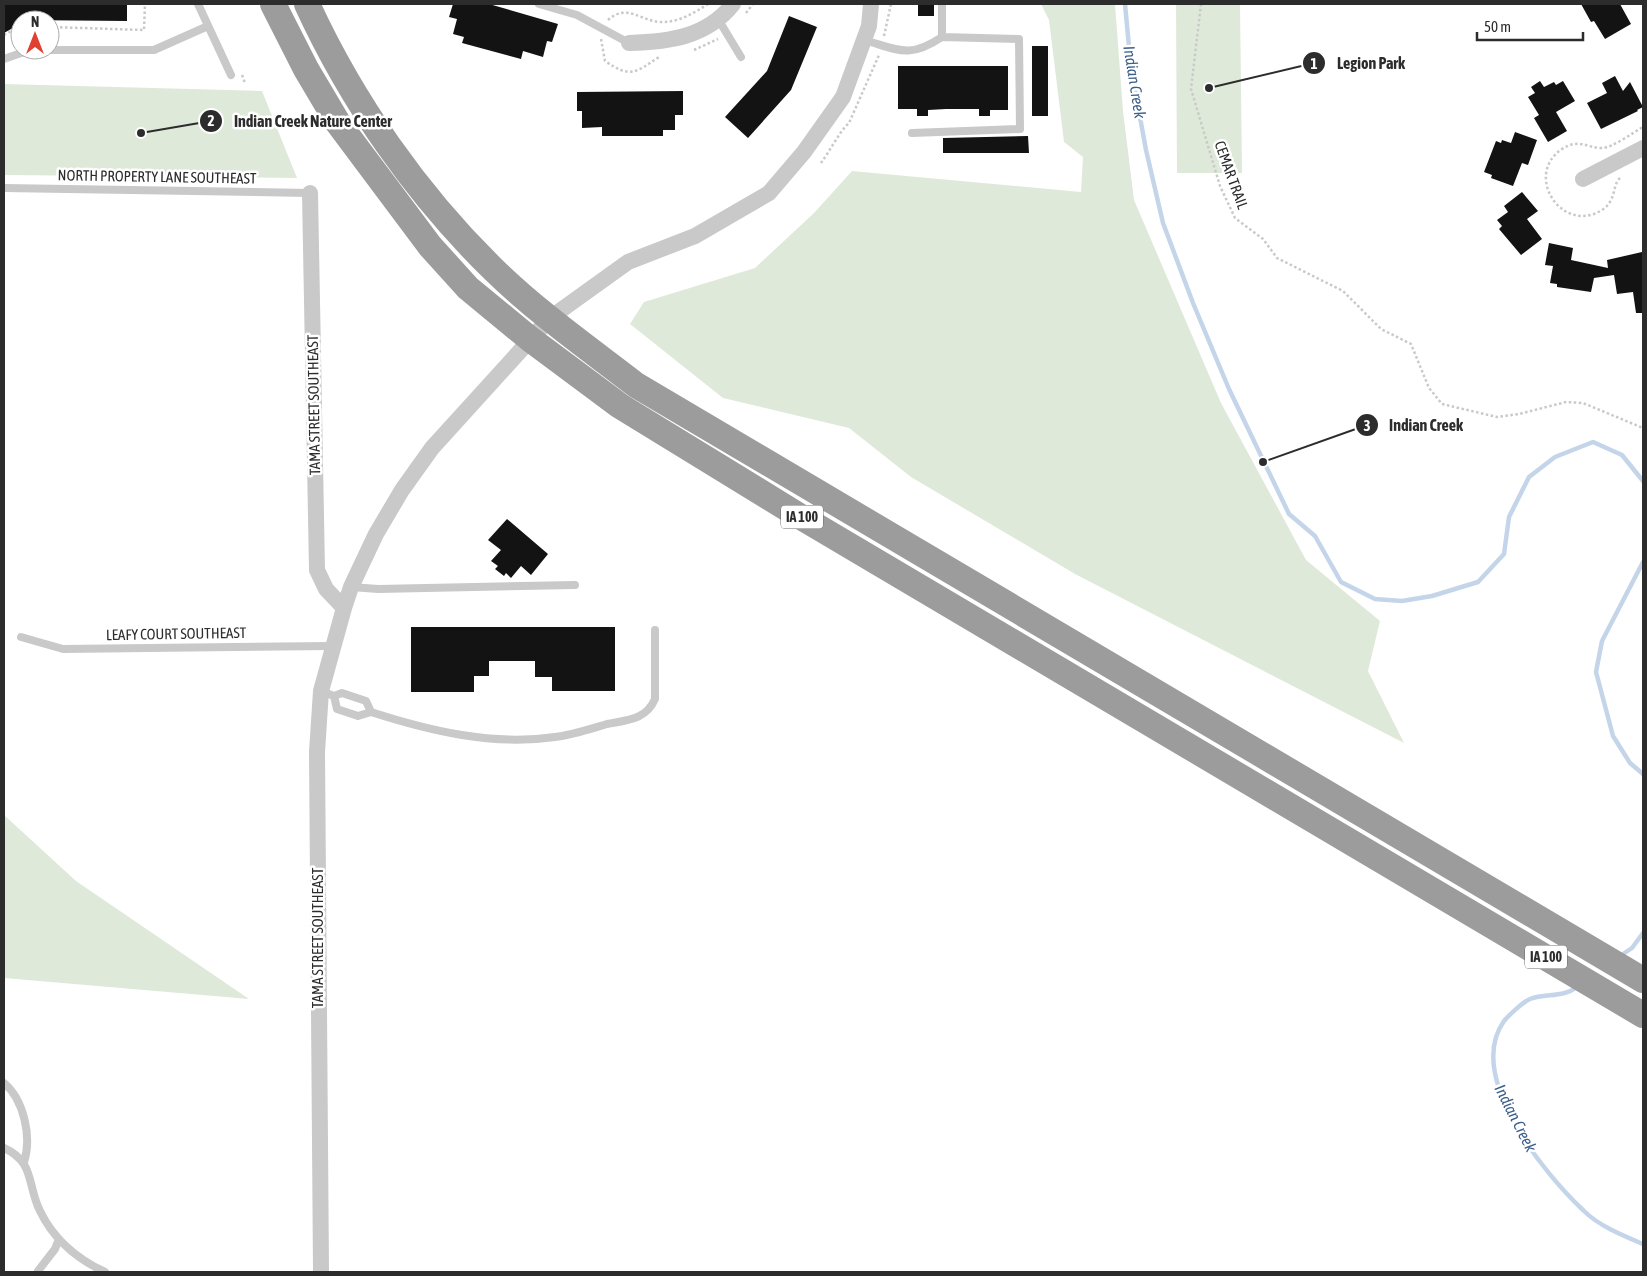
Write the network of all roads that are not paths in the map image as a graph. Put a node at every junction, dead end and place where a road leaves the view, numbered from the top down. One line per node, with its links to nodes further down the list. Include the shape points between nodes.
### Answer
1 (198, 4): 9 (lane)
2 (273, 4): 22 (highway, IA 100, via 338,122 403,212 468,288)
3 (307, 4): 21 (highway, IA 100, via 357,96 412,176 494,270)
4 (539, 4): 12 (lane, via 577,15)
5 (734, 4): 8 (street)
6 (871, 4): 11 (street, TAMA STREET SOUTHEAST)
7 (942, 4): 10 (lane)
8 (718, 19): 12 (street, via 693,35 662,42); 14 (lane)
9 (208, 26): 13 (lane, via 154,50); 15 (lane)
10 (942, 37): 11 (lane, via 925,48 906,52); 16 (lane, via 1019,39 1020,129)
11 (864, 40): 21 (street, TAMA STREET SOUTHEAST, via 843,97 804,152 769,193 695,236 628,262)
12 (629, 43)
13 (60, 50)
14 (741, 57)
15 (231, 75)
16 (912, 133)
17 (1643, 148): 18 (street)
18 (1583, 179)
19 (4, 188): 20 (lane, NORTH PROPERTY LANE SOUTHEAST)
20 (310, 193): 25 (street, TAMA STREET SOUTHEAST, via 317,570 326,589)
21 (550, 318): 22 (street, TAMA STREET SOUTHEAST); 31 (highway, IA 100, via 636,385)
22 (530, 339): 24 (street, TAMA STREET SOUTHEAST, via 427,455 376,534); 32 (highway, IA 100, via 620,406 784,507)
23 (575, 585): 24 (lane)
24 (351, 587): 25 (street, TAMA STREET SOUTHEAST)
25 (344, 608): 28 (street, TAMA STREET SOUTHEAST)
26 (655, 630): 30 (lane, via 655,700 651,710 637,717 556,737 516,739 462,736)
27 (21, 637): 28 (lane, LEAFY COURT SOUTHEAST, via 63,649)
28 (332, 646): 29 (street, TAMA STREET SOUTHEAST)
29 (327, 694): 30 (lane, via 342,693 366,701); 30 (lane, via 337,709 358,716); 39 (street, TAMA STREET SOUTHEAST, via 317,793)
30 (371, 712)
31 (1643, 980)
32 (1643, 1015)
33 (4, 1083): 35 (lane, via 16,1096 24,1121 27,1144)
34 (4, 1148): 35 (lane)
35 (24, 1162): 36 (lane, via 40,1211)
36 (59, 1239): 37 (lane); 38 (lane, via 82,1262)
37 (38, 1271)
38 (105, 1272)
39 (321, 1272)

